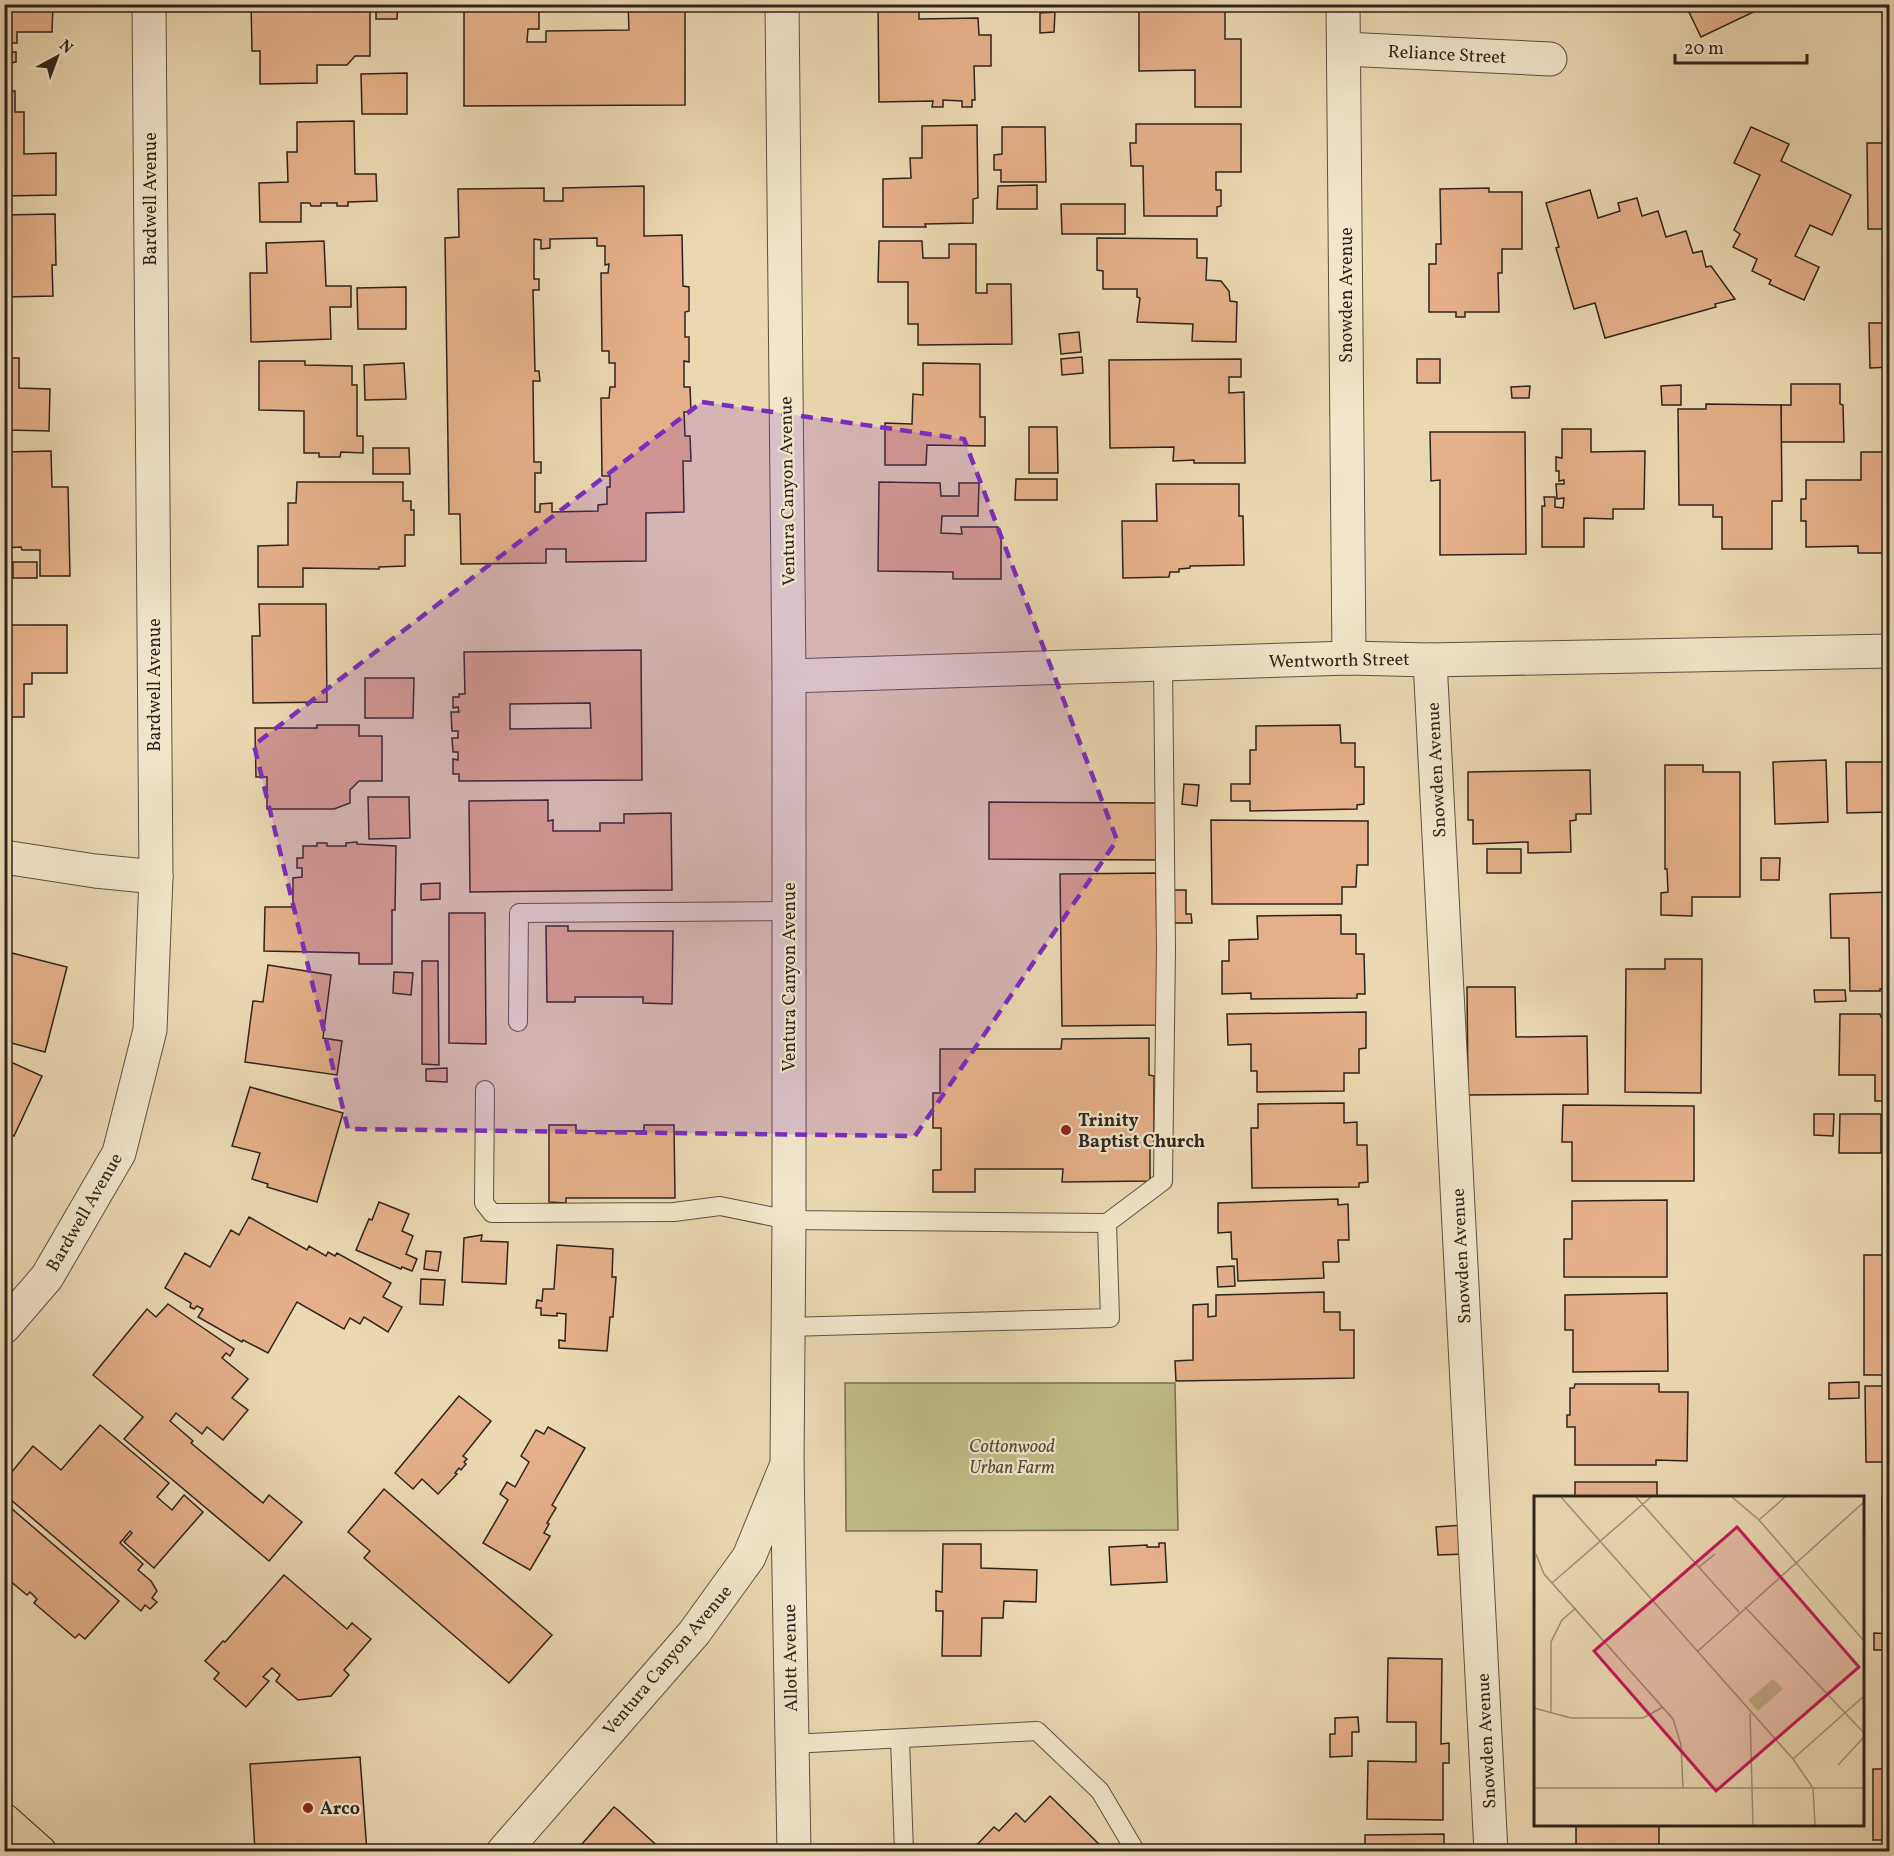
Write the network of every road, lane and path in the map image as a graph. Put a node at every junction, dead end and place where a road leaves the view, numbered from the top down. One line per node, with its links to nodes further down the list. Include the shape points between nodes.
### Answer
1 (149, 4): 12 (street, Bardwell Avenue)
2 (782, 4): 10 (street, Ventura Canyon Avenue)
3 (1343, 4): 4 (street, Snowden Avenue)
4 (1344, 50): 5 (street, Reliance Street); 7 (street, Snowden Avenue)
5 (1550, 59)
6 (1890, 651): 8 (street, Wentworth Street)
7 (1349, 658): 8 (street, Wentworth Street); 9 (street, Wentworth Street)
8 (1430, 660): 29 (street, Snowden Avenue)
9 (1163, 664): 10 (street, Wentworth Street); 17 (lane, via 1163,1181)
10 (789, 676): 13 (street, Ventura Canyon Avenue)
11 (4, 857): 12 (street, via 95,872)
12 (156, 877): 18 (street, Bardwell Avenue, via 150,1030 120,1153 47,1277)
13 (789, 911): 14 (lane, via 519,913); 16 (street, Ventura Canyon Avenue)
14 (518, 1022)
15 (485, 1090): 16 (lane, via 484,1203 492,1213 674,1212 720,1206)
16 (789, 1220): 17 (lane); 19 (street, Ventura Canyon Avenue)
17 (1107, 1223): 19 (lane, via 1110,1318)
18 (4, 1327)
19 (788, 1327): 20 (street, Ventura Canyon Avenue)
20 (787, 1464): 22 (street, Allott Avenue); 25 (street, Ventura Canyon Avenue, via 749,1557 722,1595 694,1633)
21 (900, 1739): 22 (lane); 27 (lane); 28 (lane, via 1037,1731 1100,1791)
22 (792, 1744): 26 (street, Allott Avenue)
23 (4, 1820): 24 (main road)
24 (40, 1851)
25 (503, 1851)
26 (794, 1851)
27 (904, 1851)
28 (1136, 1851)
29 (1491, 1851)

